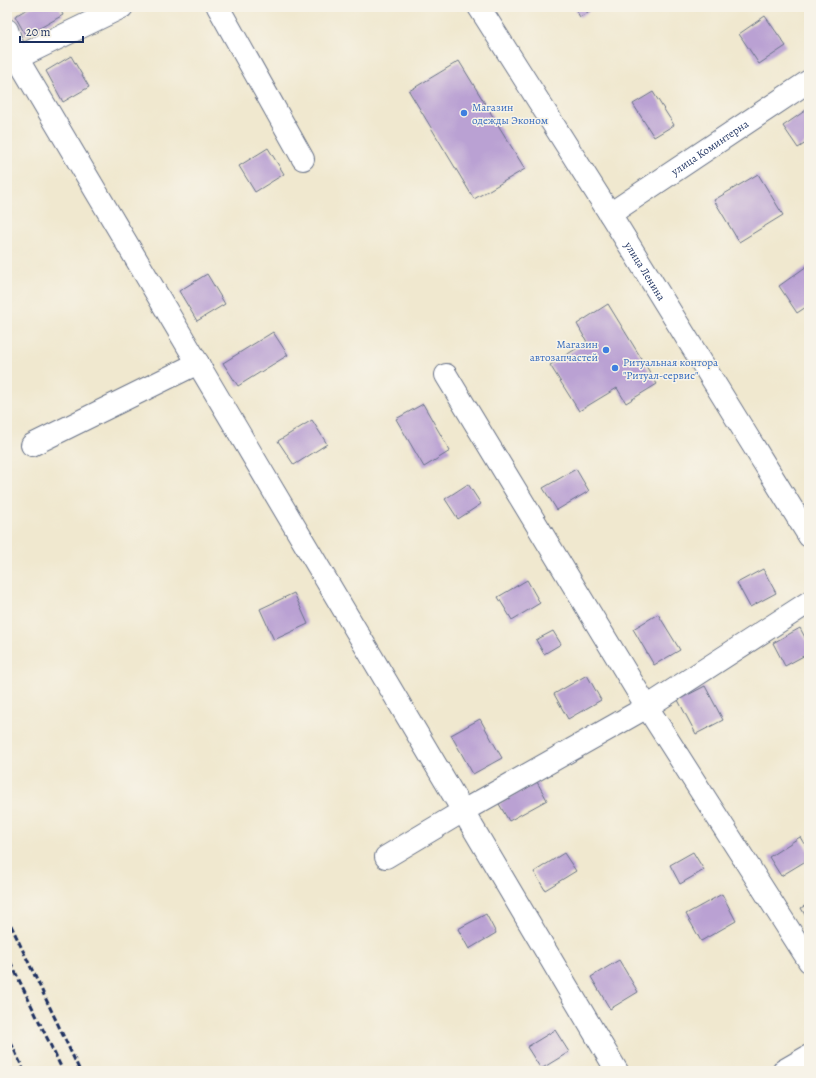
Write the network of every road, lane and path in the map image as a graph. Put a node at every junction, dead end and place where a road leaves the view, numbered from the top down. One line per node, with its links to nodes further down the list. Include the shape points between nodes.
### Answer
1 (122, 7): 5 (street)
2 (218, 7): 7 (street)
3 (479, 7): 8 (street, улица Ленина)
4 (7, 30): 5 (street)
5 (18, 58): 9 (street)
6 (809, 81): 8 (street, улица Коминтерна)
7 (303, 159)
8 (610, 214): 12 (street, улица Ленина)
9 (198, 363): 11 (street); 15 (street)
10 (446, 375): 14 (street)
11 (32, 445)
12 (809, 536)
13 (809, 602): 14 (street)
14 (647, 707): 15 (street); 17 (street)
15 (463, 811): 16 (street); 19 (street)
16 (386, 857)
17 (809, 961)
18 (809, 1056): 20 (street)
19 (617, 1071)
20 (783, 1071)

